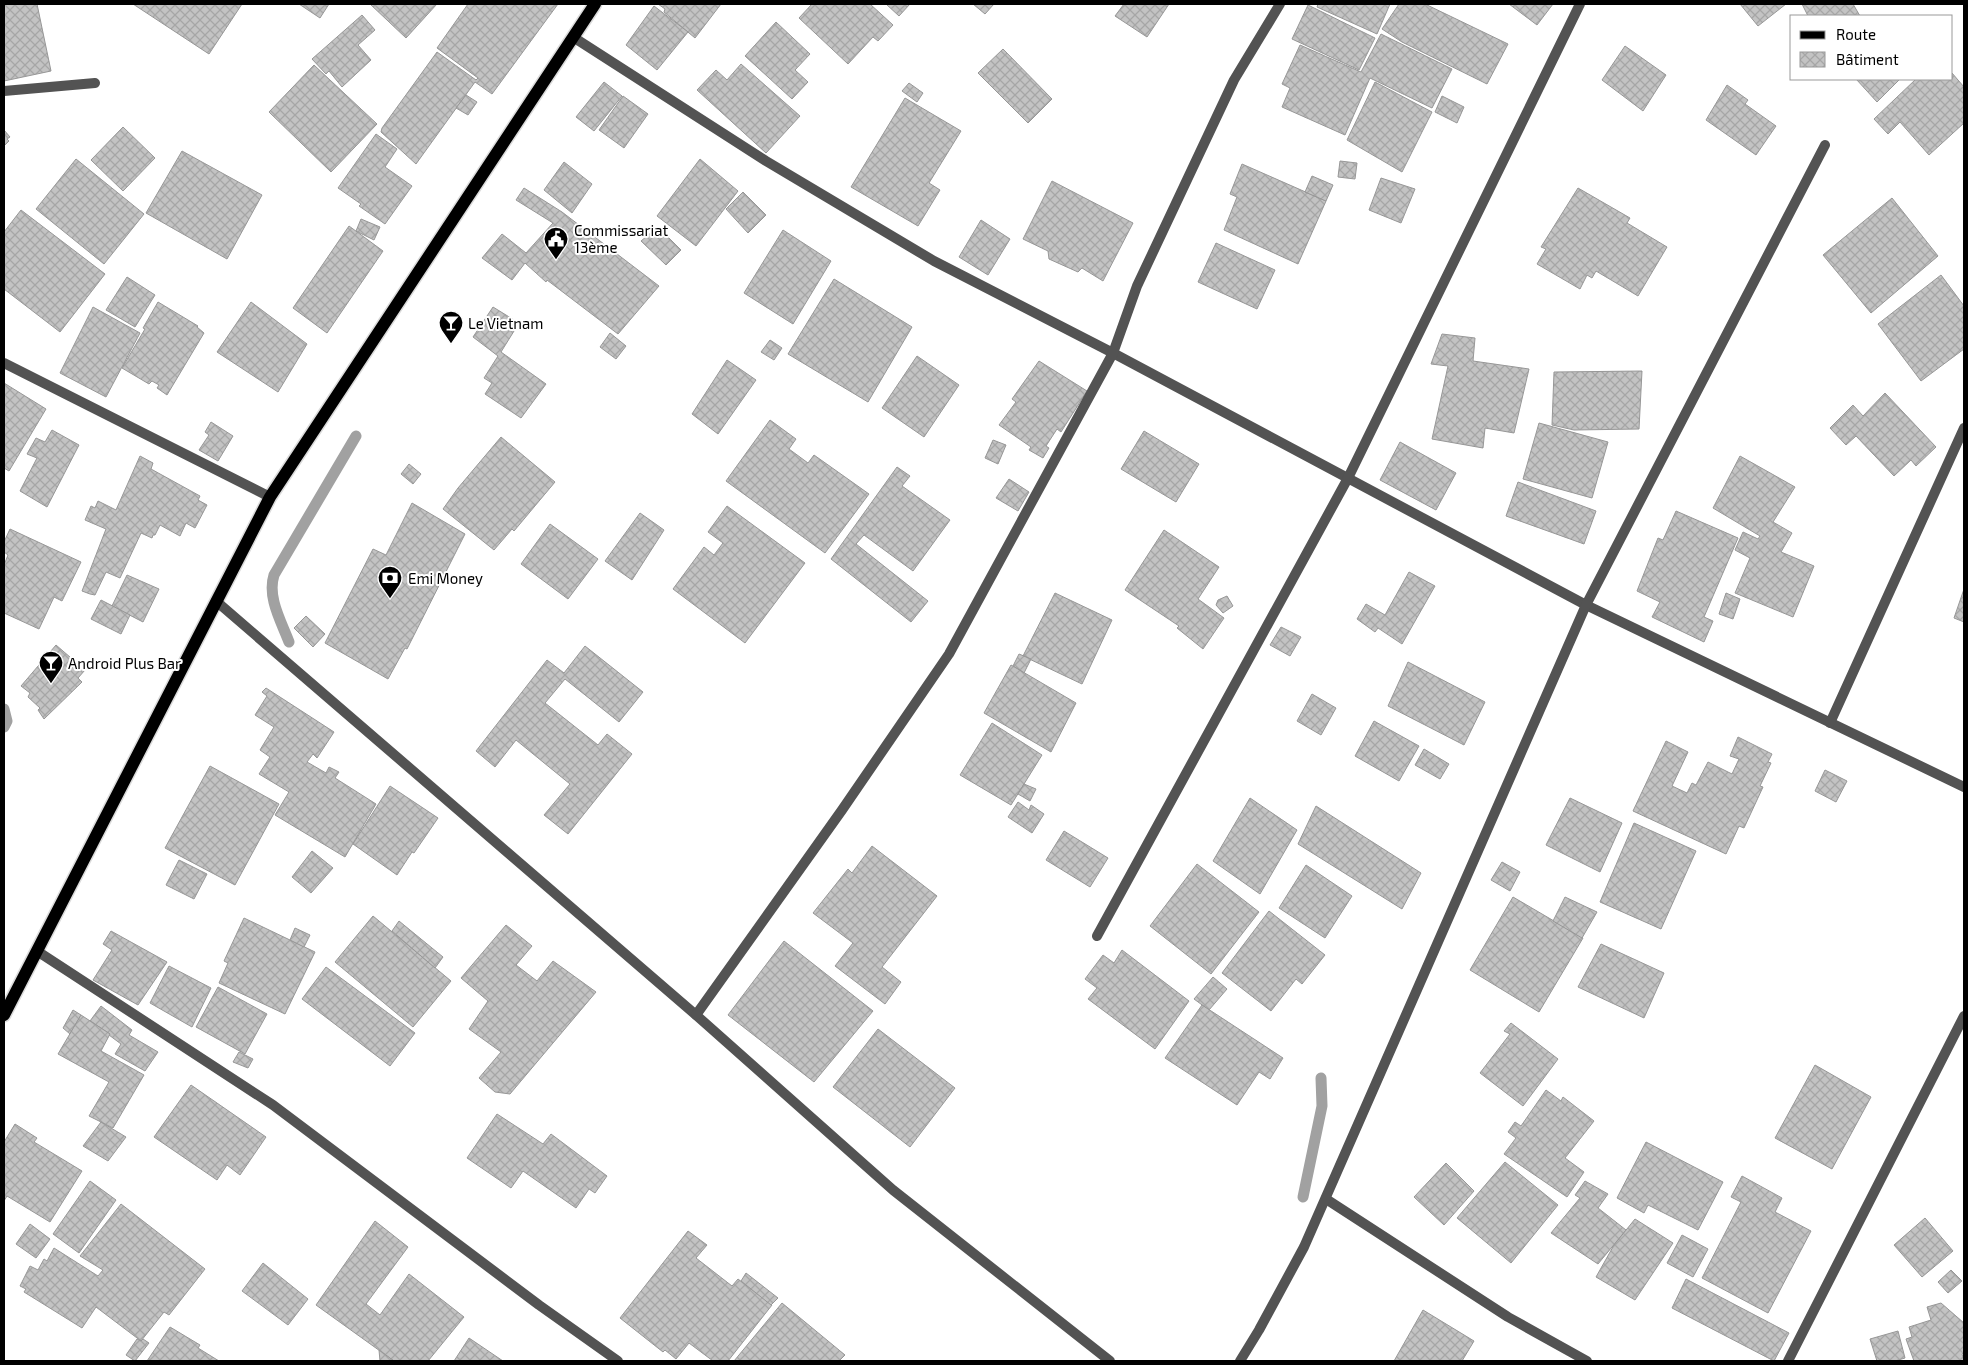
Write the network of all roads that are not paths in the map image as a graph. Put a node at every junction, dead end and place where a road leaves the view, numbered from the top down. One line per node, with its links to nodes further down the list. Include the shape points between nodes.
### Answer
1 (594, 4): 4 (main road)
2 (1280, 4): 8 (street, via 1234,80 1137,286)
3 (1580, 4): 11 (street)
4 (573, 37): 8 (street, via 766,161 934,260); 12 (main road)
5 (95, 83): 6 (street)
6 (4, 91)
7 (1824, 145): 14 (street)
8 (1113, 353): 11 (street); 20 (street, via 948,654)
9 (4, 363): 12 (street)
10 (1964, 428): 15 (street)
11 (1348, 478): 14 (street); 17 (street)
12 (270, 497): 13 (main road)
13 (216, 601): 18 (main road); 20 (street)
14 (1586, 605): 15 (street); 22 (street)
15 (1830, 723): 16 (street)
16 (1964, 787)
17 (1097, 936)
18 (37, 952): 19 (main road); 23 (street, via 273,1105)
19 (4, 1015)
20 (696, 1015): 24 (street, via 893,1190)
21 (1964, 1016): 27 (street)
22 (1326, 1199): 25 (street, via 1304,1247); 26 (street, via 1508,1317)
23 (618, 1361)
24 (1110, 1361)
25 (1240, 1361)
26 (1587, 1361)
27 (1788, 1361)

